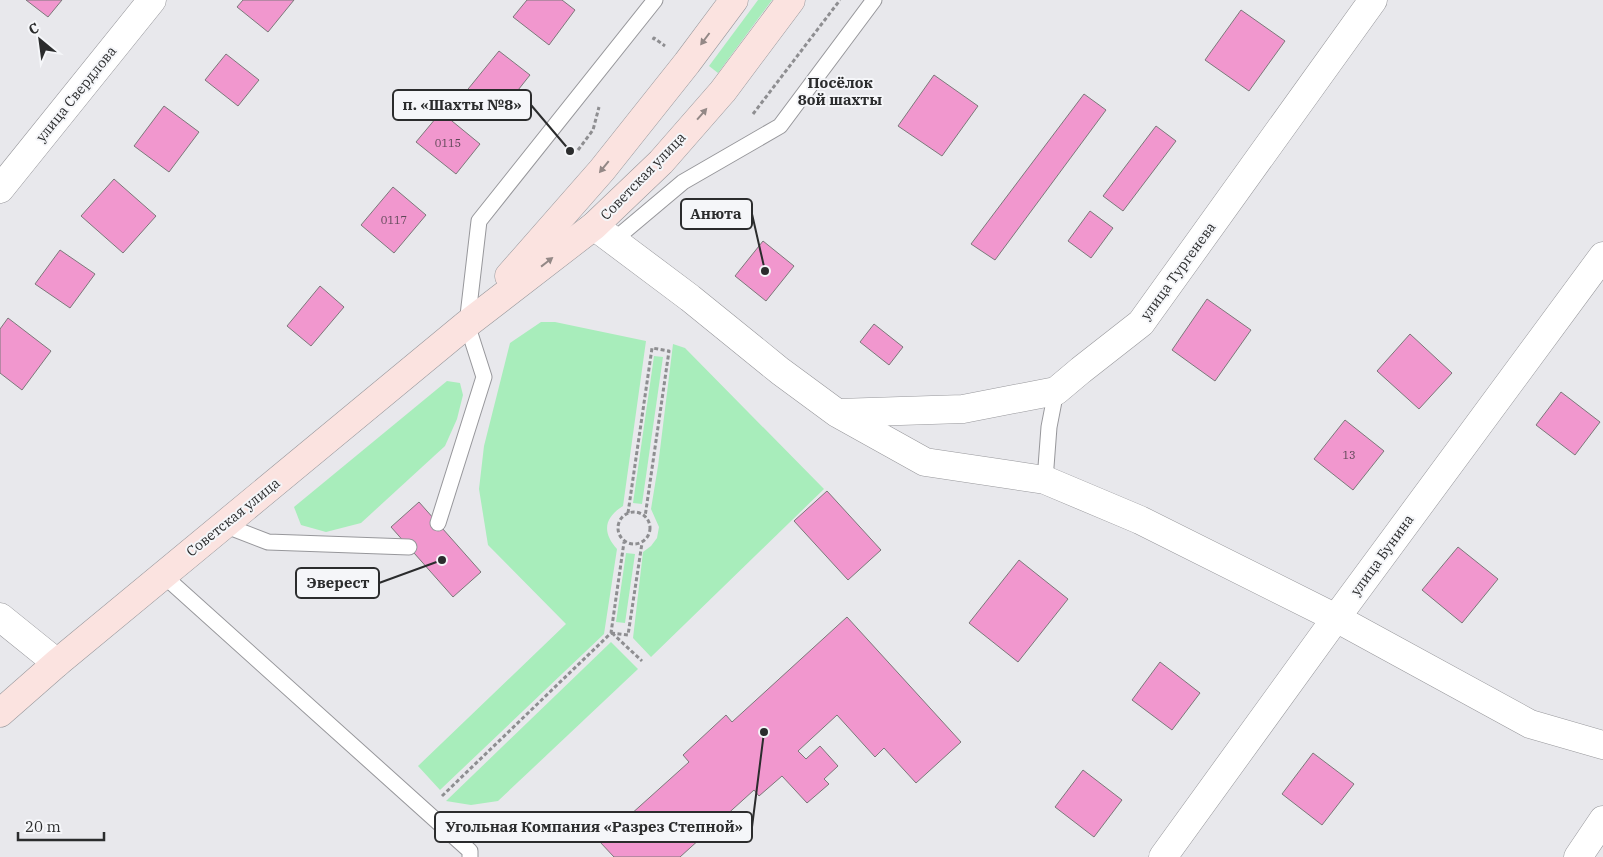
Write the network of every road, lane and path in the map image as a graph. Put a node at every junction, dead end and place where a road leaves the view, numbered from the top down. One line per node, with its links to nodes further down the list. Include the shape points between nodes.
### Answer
1 (152, 0): 13 (street, улица Свердлова)
2 (655, 0): 16 (lane, via 480,221)
3 (734, 0): 16 (main road, Советская улица, one-way to 16, via 602,170)
4 (791, 0): 14 (main road, Советская улица, one-way to 4, via 723,91)
5 (840, 0): 11 (path)
6 (874, 0): 14 (lane, via 780,126 683,182)
7 (1373, 0): 17 (street, улица Тургенева, via 1141,323)
8 (648, 46): 9 (path, via 654,38)
9 (669, 50)
10 (600, 105): 12 (path, via 593,130)
11 (753, 114)
12 (576, 153)
13 (2, 182)
14 (604, 233): 16 (main road, Советская улица, one-way to 14); 18 (street)
15 (1603, 256): 29 (street, улица Бунина)
16 (468, 324): 22 (lane, via 484,377); 23 (main road, Советская улица)
17 (1056, 392): 18 (street, via 963,409); 19 (lane, via 1048,427)
18 (837, 413): 19 (street, via 925,462)
19 (1045, 480): 29 (street, via 1140,520)
20 (628, 513): 21 (path, via 638,512); 21 (path, via 652,348 670,351); 24 (path, via 618,523 617,530)
21 (645, 517): 25 (path, via 650,530)
22 (438, 523)
23 (224, 524): 26 (lane, via 268,542); 27 (main road, Советская улица)
24 (624, 542): 25 (path); 30 (path)
25 (642, 543): 30 (path, via 628,635)
26 (409, 547)
27 (163, 575): 32 (main road, Советская улица); 37 (lane, via 470,851)
28 (0, 616): 32 (street)
29 (1336, 618): 34 (street, via 1530,724); 38 (street, улица Бунина)
30 (611, 633): 31 (path); 35 (path)
31 (642, 661)
32 (57, 663): 33 (main road, Советская улица)
33 (0, 713)
34 (1603, 744)
35 (440, 798)
36 (1603, 820): 39 (street)
37 (470, 857)
38 (1163, 857)
39 (1578, 857)

